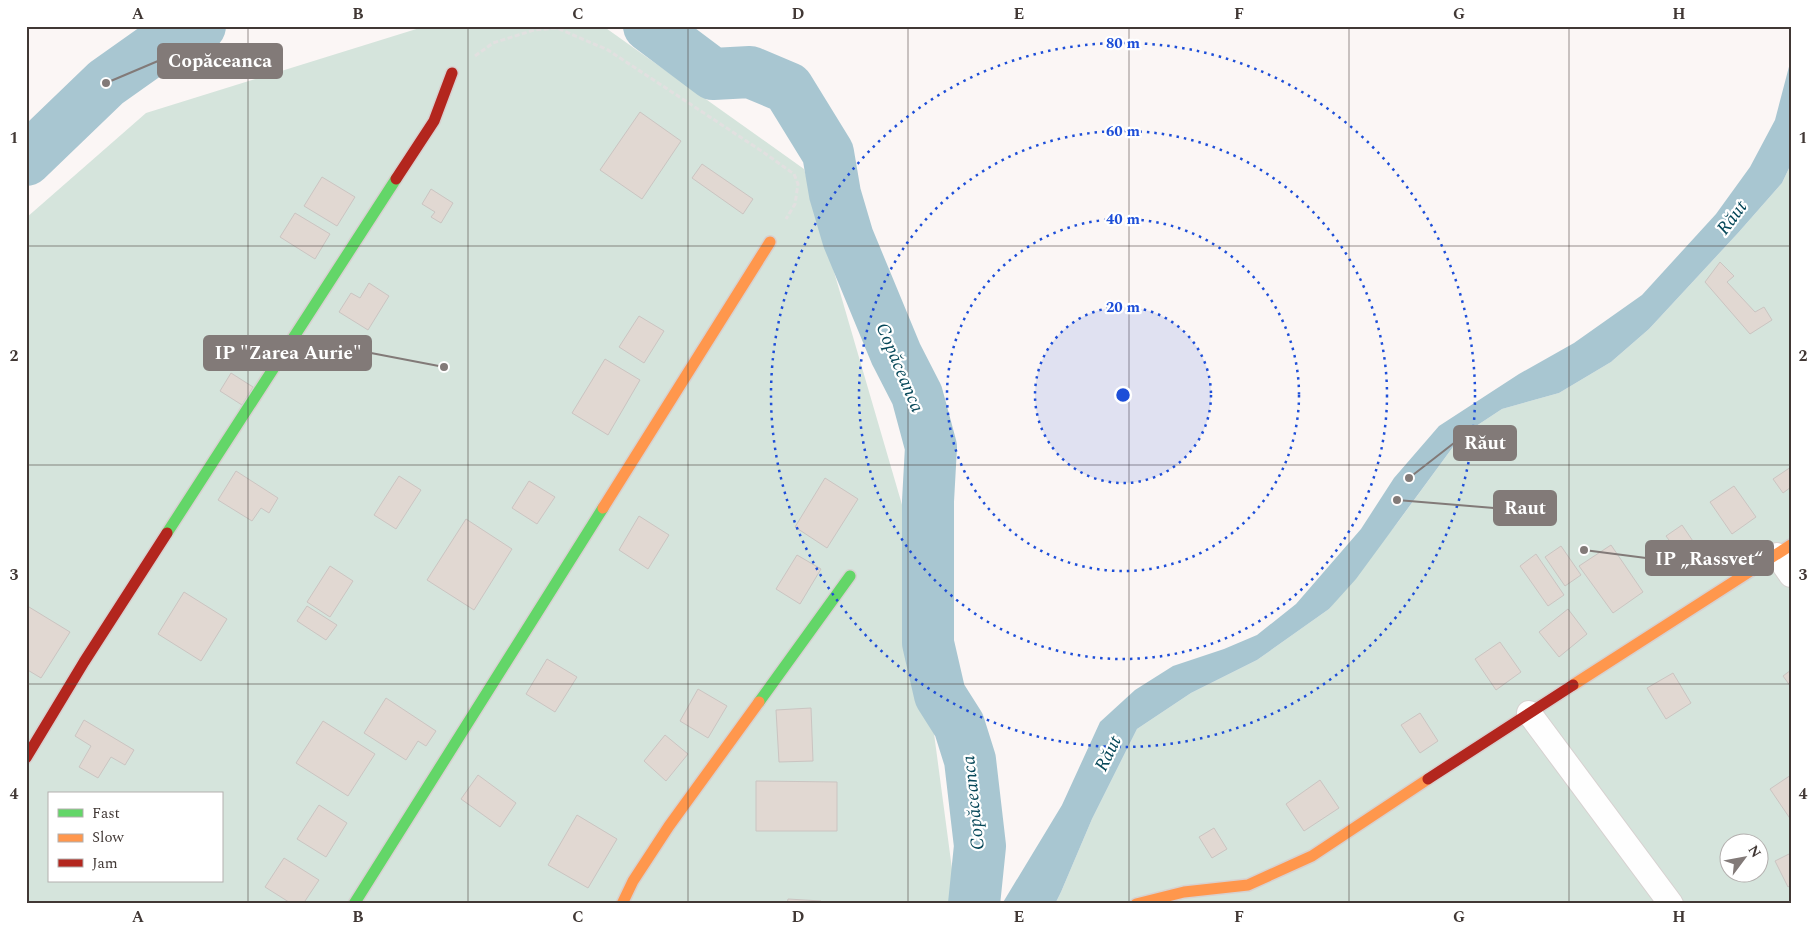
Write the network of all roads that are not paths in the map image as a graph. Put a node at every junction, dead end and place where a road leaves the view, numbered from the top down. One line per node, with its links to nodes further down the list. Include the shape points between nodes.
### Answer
1 (452, 73): 7 (street, via 434,121 84,662)
2 (770, 242): 8 (street)
3 (1784, 550): 4 (street); 6 (street)
4 (1791, 575)
5 (850, 576): 9 (street, via 669,826)
6 (1529, 713): 10 (street, via 1312,856 1248,885 1184,892); 11 (street)
7 (26, 758)
8 (354, 904)
9 (622, 904)
10 (1136, 904)
11 (1671, 904)

